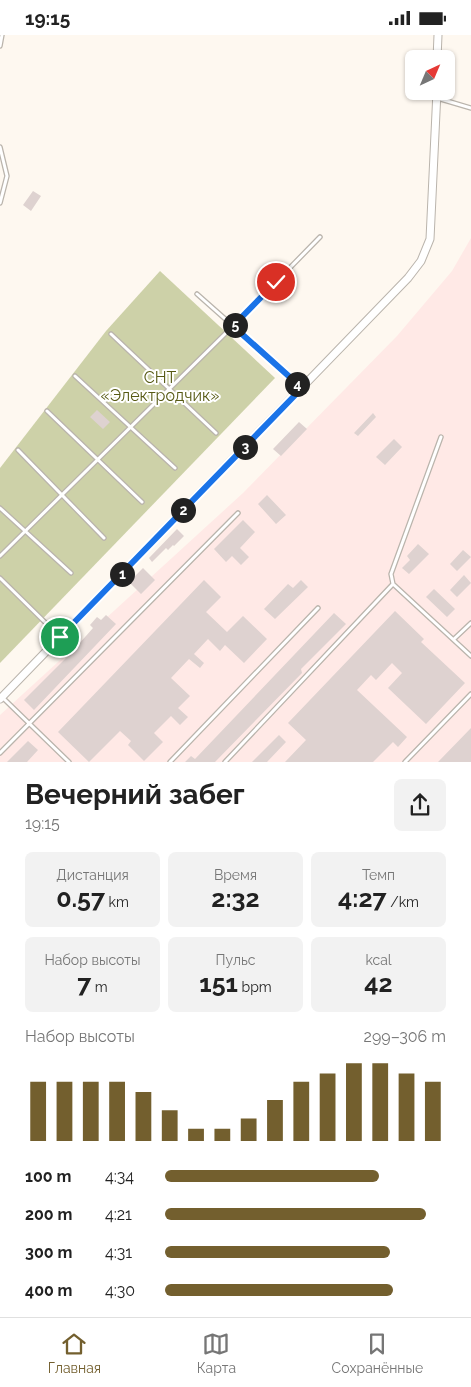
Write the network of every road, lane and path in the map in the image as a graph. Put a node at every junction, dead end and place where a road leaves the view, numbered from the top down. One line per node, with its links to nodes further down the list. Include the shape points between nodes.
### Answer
1 (2, 35): 3 (lane)
2 (438, 35): 4 (street)
3 (0, 46)
4 (437, 50)
5 (437, 100): 15 (street, via 430,239 421,261)
6 (450, 100): 7 (lane)
7 (471, 108)
8 (0, 147): 9 (lane, via 7,177)
9 (0, 203)
10 (320, 237): 12 (lane)
11 (197, 294): 12 (lane)
12 (233, 326): 15 (lane); 16 (lane)
13 (111, 334): 16 (lane)
14 (76, 376): 18 (lane)
15 (302, 388): 36 (street, via 65,628)
16 (169, 389): 18 (lane); 19 (lane)
17 (47, 411): 22 (lane)
18 (132, 426): 22 (lane); 23 (lane)
19 (216, 433)
20 (441, 437): 33 (lane, via 392,573)
21 (18, 450): 24 (lane)
22 (98, 460): 24 (lane); 25 (lane)
23 (175, 468)
24 (62, 495): 28 (lane); 29 (lane)
25 (142, 503)
26 (0, 508): 28 (lane)
27 (238, 513): 41 (lane)
28 (25, 531): 30 (lane); 31 (lane)
29 (104, 538)
30 (0, 556)
31 (71, 573)
32 (0, 578): 36 (lane)
33 (393, 585): 37 (lane); 45 (lane)
34 (318, 607): 44 (lane)
35 (471, 623): 37 (lane)
36 (60, 637): 40 (street)
37 (454, 639): 38 (lane)
38 (471, 656)
39 (471, 694): 46 (lane)
40 (1, 698): 41 (lane)
41 (30, 724): 42 (lane); 43 (lane)
42 (0, 753)
43 (69, 762)
44 (170, 762)
45 (225, 762)
46 (405, 762)

